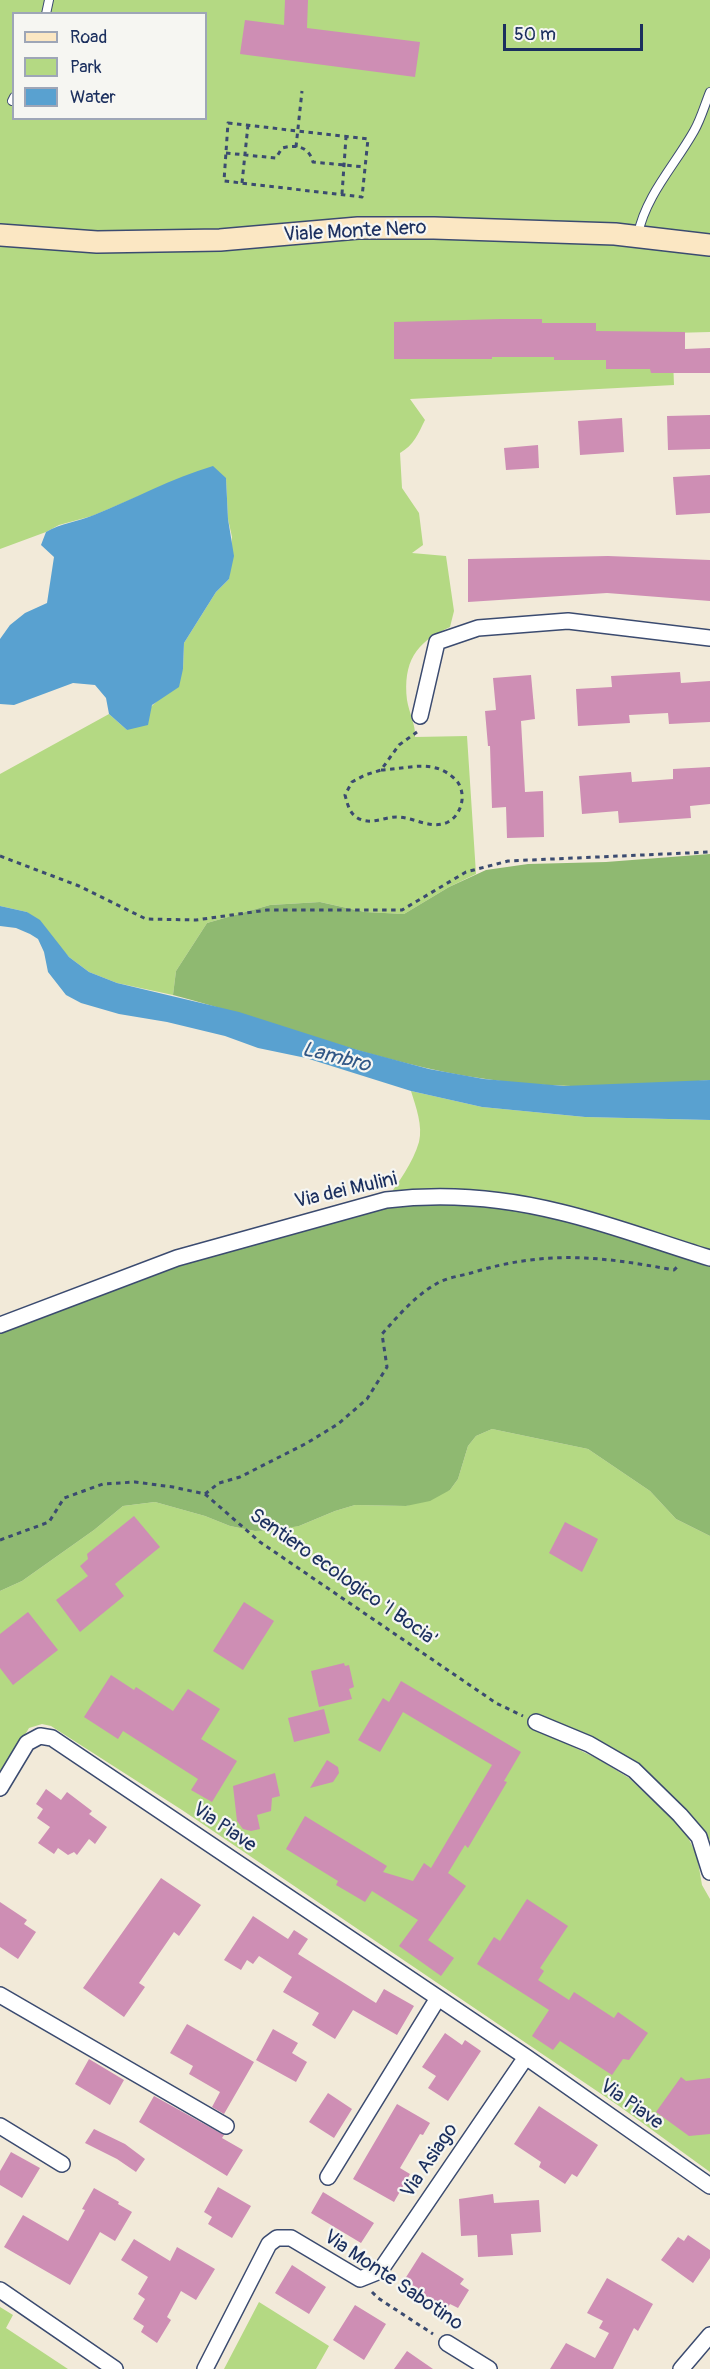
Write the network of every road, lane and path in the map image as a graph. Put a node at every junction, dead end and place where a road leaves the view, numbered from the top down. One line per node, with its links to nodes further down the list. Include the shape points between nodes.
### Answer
1 (302, 91): 5 (path)
2 (710, 92): 11 (lane, via 694,130 647,206)
3 (248, 125): 4 (path); 6 (path, via 228,123); 8 (path)
4 (346, 136): 7 (path, via 368,139); 9 (path)
5 (296, 147): 6 (path, via 282,148 276,158); 7 (path, via 310,152 313,162)
6 (226, 153): 8 (path, via 224,181)
7 (365, 167): 9 (path, via 362,197)
8 (242, 183): 9 (path)
9 (342, 194)
10 (0, 235): 11 (street, Viale Monte Nero, via 97,242 220,240 358,228)
11 (637, 236): 12 (street, Viale Monte Nero)
12 (710, 244)
13 (710, 638): 14 (street, via 568,621 478,628 437,642)
14 (420, 716): 15 (path, via 416,734 399,745)
15 (381, 770): 15 (path, via 352,782 345,795 350,811 363,820 398,817 430,824 446,823 457,815 462,799 459,782 447,771 419,765)
16 (710, 852): 17 (path, via 508,861 466,872 402,910 267,910 196,920 146,918 79,886)
17 (0, 856)
18 (710, 1258): 20 (street, Via dei Mulini, via 560,1212 468,1198 412,1197 374,1203 177,1258)
19 (675, 1270): 21 (path, via 615,1259 555,1256 501,1263 436,1283 405,1308 382,1334 387,1366 367,1399 338,1424 307,1443 251,1472 219,1483)
20 (0, 1325)
21 (205, 1494): 22 (path, via 135,1482 103,1484 64,1498 49,1522); 23 (path, Sentiero ecologico 'I Bocia', via 260,1542 496,1703)
22 (0, 1540)
23 (536, 1722): 25 (street, via 589,1744 634,1770 699,1838)
24 (0, 1788): 27 (street, Via Piave, via 27,1743 40,1736 52,1738)
25 (710, 1872)
26 (0, 1995): 30 (street)
27 (438, 1998): 28 (street, Via Piave); 32 (street)
28 (526, 2057): 33 (street, Via Piave); 34 (street, Via Asiago, via 380,2271)
29 (0, 2126): 31 (street)
30 (226, 2126)
31 (62, 2164)
32 (328, 2177)
33 (710, 2186)
34 (360, 2279): 37 (path, Via Monte Sabotino, via 378,2298); 39 (street, Via Monte Sabotino, via 291,2238 277,2238 269,2244)
35 (0, 2290): 38 (street)
36 (710, 2335): 41 (street)
37 (447, 2343): 40 (street, Via Monte Sabotino)
38 (115, 2369)
39 (205, 2369)
40 (489, 2369)
41 (681, 2369)

